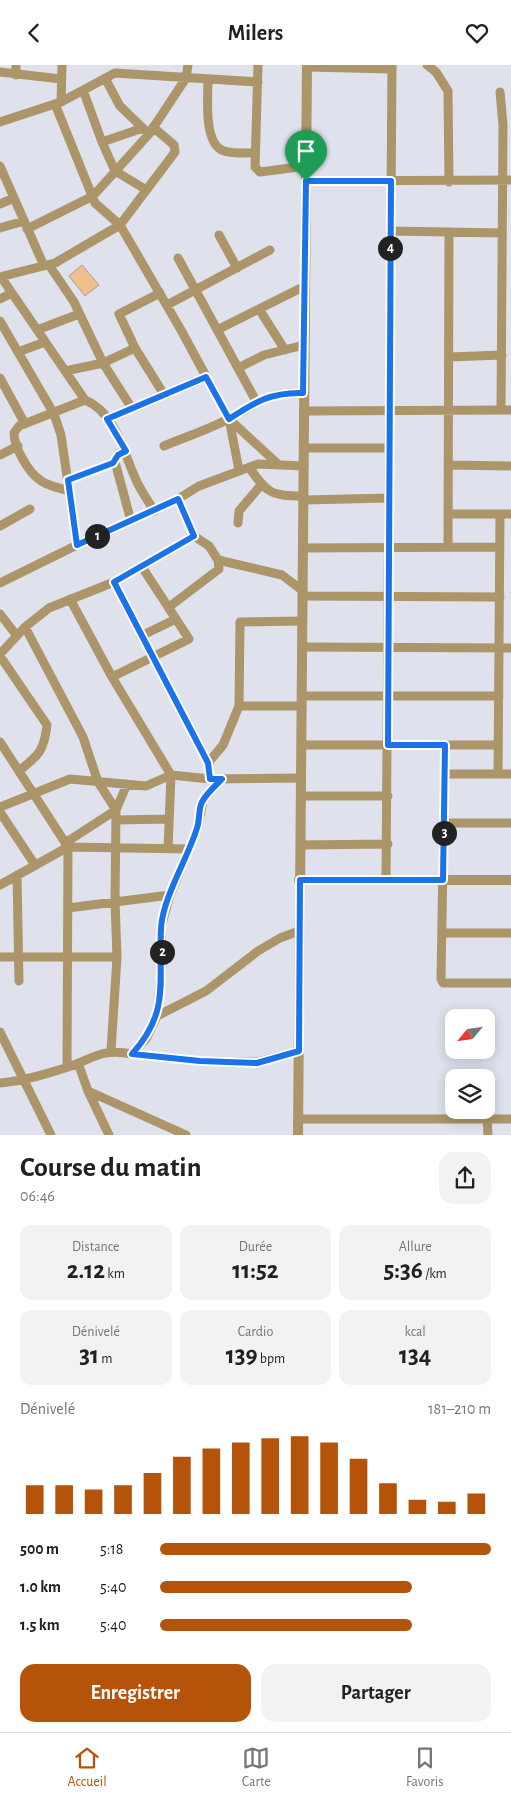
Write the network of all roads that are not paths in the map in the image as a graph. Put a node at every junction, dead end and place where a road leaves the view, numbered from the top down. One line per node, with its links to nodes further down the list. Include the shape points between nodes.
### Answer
1 (16, 65): 9 (street)
2 (62, 65): 12 (street)
3 (188, 65): 11 (street)
4 (258, 65): 14 (street)
5 (427, 65): 29 (street, via 436,72 448,91)
6 (307, 66): 7 (street); 24 (street)
7 (392, 67): 28 (street)
8 (0, 71): 9 (street)
9 (16, 75): 12 (street)
10 (105, 78): 11 (street, via 126,73); 15 (street); 20 (street, via 120,106)
11 (186, 78): 13 (street); 20 (street)
12 (62, 79): 17 (street)
13 (208, 79): 14 (street); 22 (street, via 211,137 224,151)
14 (258, 82): 22 (street)
15 (83, 90): 17 (street); 21 (street)
16 (500, 92): 19 (street)
17 (58, 103): 18 (street); 31 (street)
18 (0, 122)
19 (507, 125): 26 (street)
20 (148, 130): 21 (street); 25 (street); 30 (street, via 174,145 175,152)
21 (102, 142): 25 (street)
22 (255, 153): 24 (street, via 255,167 260,172)
23 (0, 166): 32 (street)
24 (306, 166): 27 (street)
25 (115, 171): 30 (street); 31 (street)
26 (506, 180): 29 (street); 39 (street)
27 (306, 181): 28 (street); 46 (street)
28 (391, 181): 29 (street); 37 (street)
29 (449, 182)
30 (145, 189): 35 (street)
31 (93, 196): 34 (street); 35 (street, via 95,203)
32 (14, 198): 33 (street); 34 (street)
33 (0, 204)
34 (26, 225): 36 (street); 43 (street)
35 (120, 225): 43 (street); 49 (street)
36 (0, 228)
37 (390, 231): 38 (street); 76 (street)
38 (449, 232): 39 (street); 63 (street)
39 (502, 233): 62 (street)
40 (219, 235): 44 (street)
41 (270, 250): 44 (street)
42 (178, 258): 47 (street)
43 (47, 265): 45 (street); 53 (street, via 74,302)
44 (237, 268): 47 (street)
45 (0, 277): 48 (street)
46 (305, 286): 52 (street); 58 (street)
47 (195, 290): 51 (street); 56 (street)
48 (12, 293): 50 (street); 55 (street)
49 (160, 293): 51 (street); 59 (street, via 119,314)
50 (0, 299)
51 (167, 305): 67 (street)
52 (259, 309): 56 (street); 60 (street)
53 (78, 314): 55 (street); 64 (street)
54 (0, 321): 61 (street)
55 (38, 330): 57 (street)
56 (217, 330): 65 (street)
57 (45, 342): 61 (street); 66 (street)
58 (304, 345): 60 (street); 70 (street)
59 (135, 348): 64 (street); 69 (street)
60 (285, 350): 65 (street, via 264,355)
61 (18, 352): 79 (street)
62 (502, 355): 63 (street); 78 (street)
63 (449, 357): 77 (street)
64 (103, 363): 66 (street); 73 (street)
65 (238, 368): 72 (street)
66 (65, 371): 71 (street)
67 (206, 377): 69 (street); 81 (street)
68 (0, 378): 82 (street)
69 (163, 393): 73 (street)
70 (303, 393): 72 (street, via 280,393); 75 (street)
71 (85, 400): 79 (street); 80 (street, via 101,409)
72 (256, 401): 81 (street)
73 (131, 407): 80 (street)
74 (511, 410): 78 (street)
75 (304, 411): 76 (street); 85 (street)
76 (390, 411): 77 (street); 86 (street)
77 (448, 411): 78 (street); 92 (street)
78 (501, 411)
79 (54, 414): 82 (street); 96 (street)
80 (107, 419): 87 (street)
81 (229, 419): 83 (street); 90 (street); 95 (street)
82 (24, 424): 84 (street, via 14,433)
83 (164, 446)
84 (18, 447): 88 (street); 98 (street, via 41,481)
85 (304, 448): 86 (street); 91 (street)
86 (390, 448): 100 (street)
87 (126, 451): 89 (street); 103 (street, via 138,483)
88 (0, 455)
89 (115, 461): 96 (street); 107 (street)
90 (278, 465): 91 (street); 94 (street)
91 (304, 465): 99 (street)
92 (448, 465): 93 (street); 104 (street)
93 (511, 465)
94 (249, 467): 95 (street); 97 (street)
95 (239, 470): 101 (street, via 199,486)
96 (68, 480): 98 (street)
97 (261, 485): 99 (street, via 278,496); 108 (street, via 239,511)
98 (69, 491): 111 (street)
99 (304, 498): 100 (street); 115 (street)
100 (389, 498): 112 (street)
101 (178, 499): 103 (street); 110 (street)
102 (30, 509): 109 (street)
103 (154, 511): 107 (street)
104 (448, 514): 105 (street); 113 (street)
105 (500, 514): 106 (street); 114 (street)
106 (511, 514)
107 (131, 521): 111 (street)
108 (238, 523)
109 (0, 526)
110 (194, 536): 116 (street, via 209,547); 117 (street)
111 (77, 545): 119 (street)
112 (389, 547): 113 (street); 115 (street); 121 (street)
113 (448, 547): 114 (street)
114 (500, 547): 122 (street)
115 (303, 548): 120 (street)
116 (218, 560): 120 (street, via 282,575); 124 (street, via 218,569 208,579)
117 (142, 567): 118 (street); 124 (street)
118 (114, 582): 123 (street); 130 (street)
119 (0, 583)
120 (303, 594): 121 (street); 127 (street)
121 (389, 597): 122 (street); 132 (street)
122 (500, 597): 133 (street)
123 (70, 599): 128 (street, via 49,608); 137 (street)
124 (169, 607): 126 (street)
125 (0, 614): 129 (street)
126 (176, 619): 130 (street); 136 (street, via 189,639)
127 (302, 621): 131 (street); 141 (street, via 240,622)
128 (25, 627): 129 (street); 156 (street, via 83,737)
129 (17, 636): 135 (street)
130 (141, 636): 136 (street)
131 (302, 647): 132 (street); 140 (street)
132 (389, 648): 133 (street); 138 (street)
133 (498, 648): 134 (street); 139 (street)
134 (511, 648)
135 (0, 655): 148 (street, via 47,725 40,754)
136 (152, 658): 137 (street); 147 (street)
137 (112, 677): 152 (street)
138 (388, 696): 139 (street); 140 (street); 144 (street)
139 (499, 696): 146 (street)
140 (302, 701): 141 (street); 143 (street)
141 (239, 706): 147 (street, via 223,745)
142 (0, 742): 148 (street)
143 (302, 745): 144 (street); 153 (street)
144 (388, 745): 145 (street); 159 (street)
145 (445, 745): 146 (street); 149 (street)
146 (498, 745): 150 (street)
147 (208, 763): 154 (street)
148 (19, 771): 158 (street)
149 (445, 774): 150 (street); 166 (street)
150 (498, 774): 151 (street)
151 (511, 774)
152 (171, 775): 154 (street); 157 (street, via 146,786); 164 (street)
153 (301, 778): 155 (street); 160 (street)
154 (210, 779): 155 (street)
155 (222, 779): 173 (street, via 203,801)
156 (98, 782): 157 (street); 158 (street, via 70,779); 162 (street)
157 (127, 784): 162 (street)
158 (33, 793): 161 (street); 169 (street)
159 (388, 796): 160 (street); 168 (street)
160 (301, 797): 170 (street)
161 (0, 807)
162 (116, 810): 165 (street); 169 (street)
163 (0, 811): 174 (street)
164 (169, 819): 165 (street); 172 (street)
165 (116, 820): 171 (street)
166 (444, 823): 167 (street); 178 (street)
167 (511, 823)
168 (388, 844): 170 (street); 177 (street)
169 (67, 845): 171 (street); 174 (street); 183 (street)
170 (301, 845): 176 (street)
171 (115, 848): 172 (street); 182 (street)
172 (168, 849): 173 (street)
173 (189, 849): 181 (street)
174 (35, 865): 175 (street)
175 (17, 875): 180 (street); 188 (street)
176 (300, 880): 177 (street); 184 (street)
177 (386, 880): 178 (street)
178 (443, 880): 179 (street); 185 (street)
179 (511, 881)
180 (0, 885)
181 (170, 895): 182 (street); 193 (street, via 161,927)
182 (115, 901): 183 (street); 189 (street)
183 (68, 908): 190 (street)
184 (299, 931): 193 (street, via 258,951 206,991); 196 (street)
185 (444, 933): 186 (street); 192 (street, via 443,983)
186 (511, 933)
187 (0, 957): 188 (street)
188 (19, 957): 190 (street); 191 (street)
189 (117, 957): 190 (street); 195 (street)
190 (68, 958): 199 (street)
191 (19, 981)
192 (511, 983)
193 (158, 1016): 197 (street, via 146,1039)
194 (0, 1032): 200 (street)
195 (111, 1051): 197 (street); 198 (street)
196 (299, 1051): 197 (street, via 257,1063); 203 (street)
197 (132, 1054)
198 (78, 1063): 199 (street); 202 (street)
199 (68, 1067): 200 (street)
200 (24, 1081): 201 (street); 207 (street)
201 (0, 1083)
202 (88, 1091): 208 (street); 209 (street)
203 (298, 1119): 204 (street); 210 (street)
204 (487, 1119): 211 (street)
205 (495, 1119): 206 (street)
206 (511, 1119)
207 (50, 1135)
208 (109, 1135)
209 (186, 1135)
210 (298, 1135)
211 (488, 1135)

